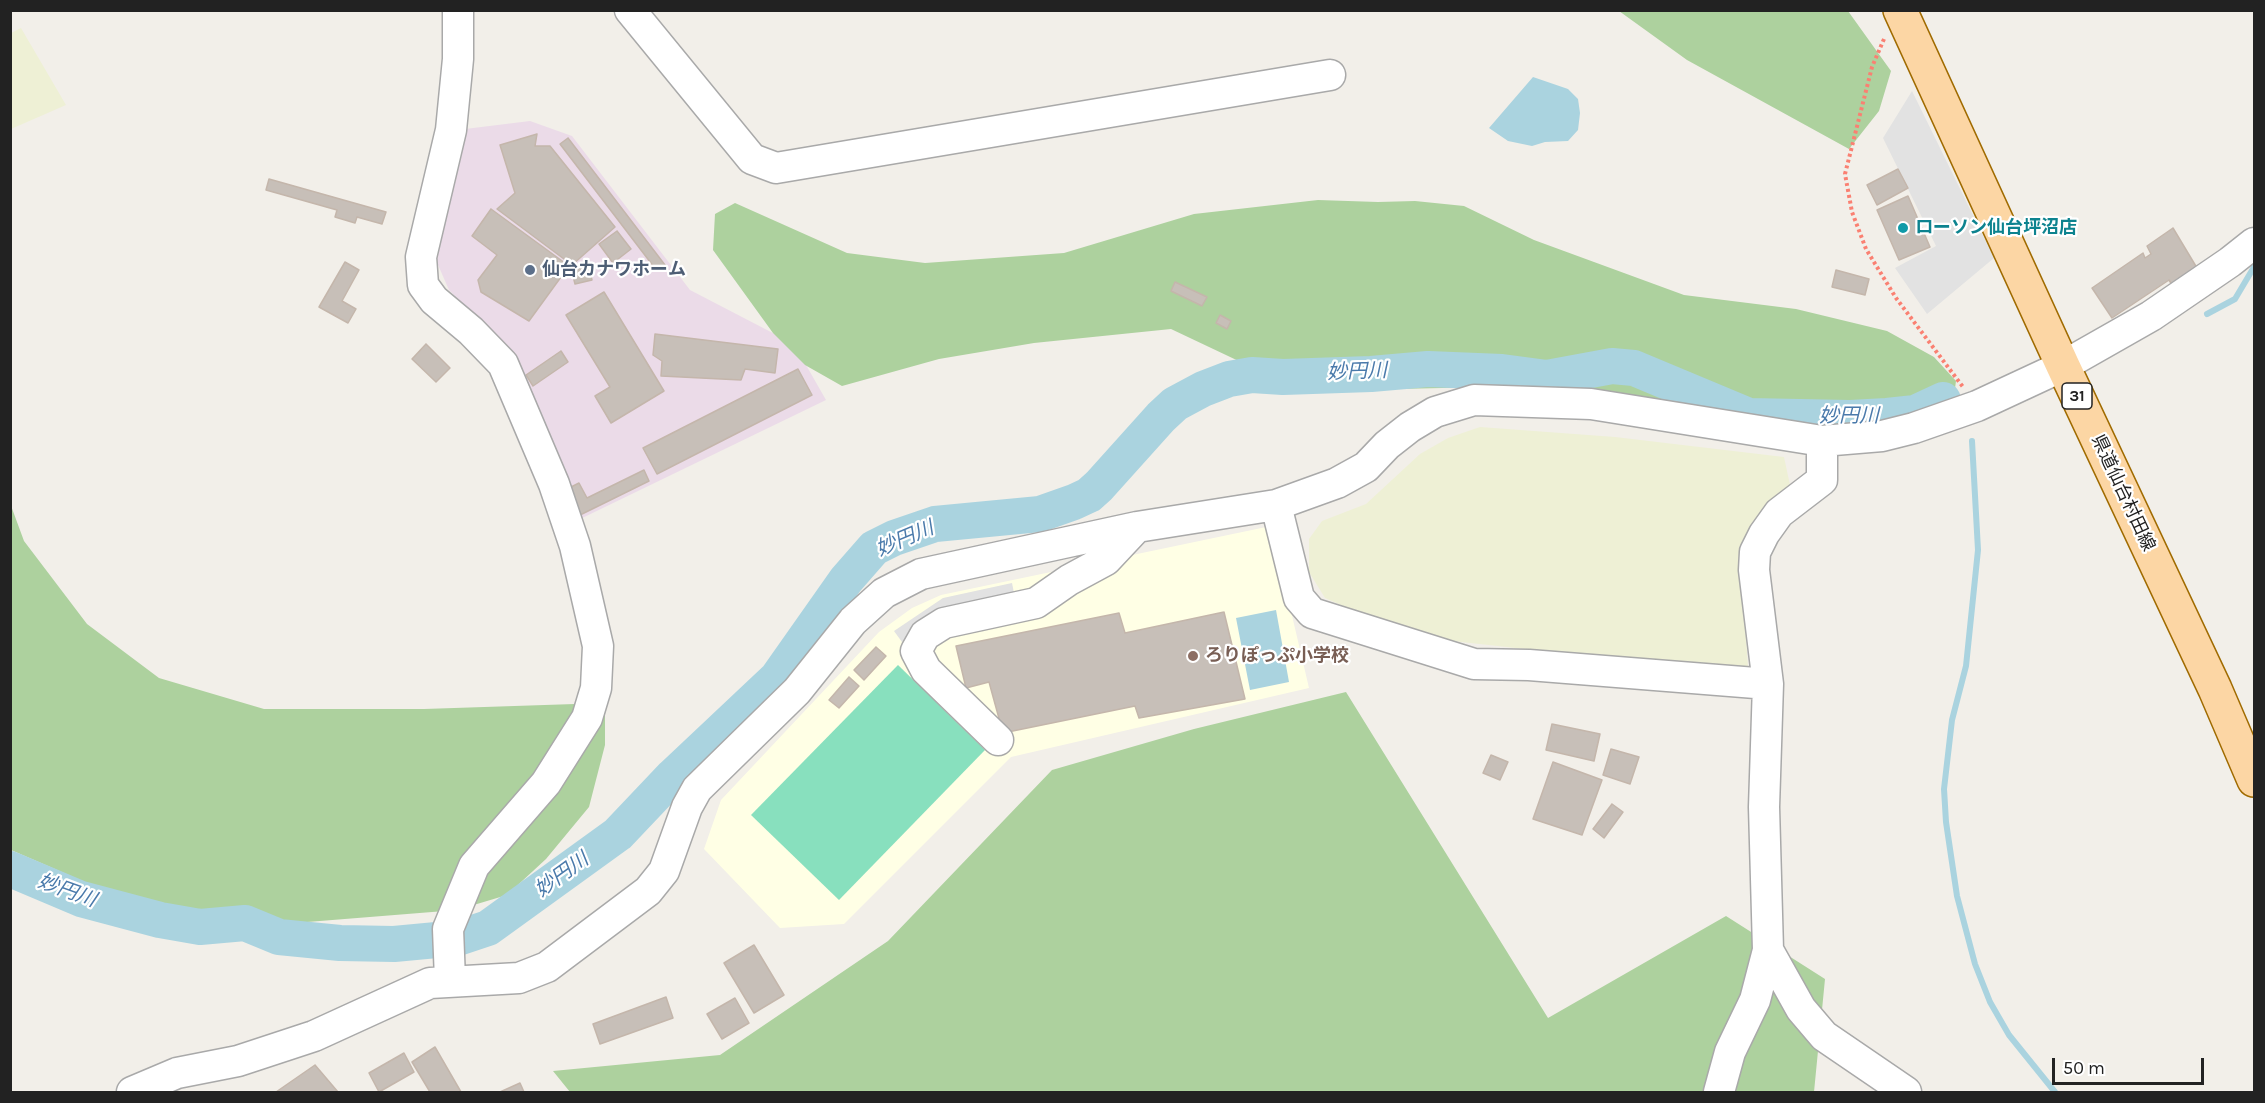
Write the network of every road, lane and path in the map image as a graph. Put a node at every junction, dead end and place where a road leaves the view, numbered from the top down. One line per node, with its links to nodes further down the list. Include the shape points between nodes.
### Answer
1 (458, 10): 15 (street, via 451,130 421,257 423,285 503,364 572,536 598,646 596,688 587,718 546,783 474,866 448,938)
2 (630, 10): 4 (street, via 752,159 776,168)
3 (1901, 12): 6 (main road, 県道仙台村田線 / 31); 7 (path, via 1872,67 1855,130 1845,174 1852,212 1866,249 1896,298)
4 (1330, 75)
5 (2254, 243): 6 (street, via 2151,316)
6 (2063, 366): 7 (street); 13 (main road, 県道仙台村田線 / 31)
7 (1977, 406): 8 (street, via 1882,436)
8 (1822, 441): 9 (street, via 1591,404 1474,400 1435,412 1410,427 1366,467 1337,483); 11 (street, via 1822,480 1779,513 1755,552)
9 (1276, 505): 10 (street); 11 (street, via 1299,598 1312,613 1474,664)
10 (1137, 527): 12 (street, via 1106,560 1036,603 944,623 925,635 916,651 926,670); 15 (street, via 921,574 884,593 853,621 797,691 697,789 664,871 648,891 547,967 519,978)
11 (1767, 684): 14 (street, via 1764,807)
12 (998, 740)
13 (2254, 780)
14 (1768, 950): 17 (street, via 1755,1000 1730,1052); 18 (street, via 1801,1009 1824,1036)
15 (450, 980): 16 (street, via 430,983 314,1036 238,1061 177,1073)
16 (132, 1092)
17 (1719, 1092)
18 (1906, 1092)

